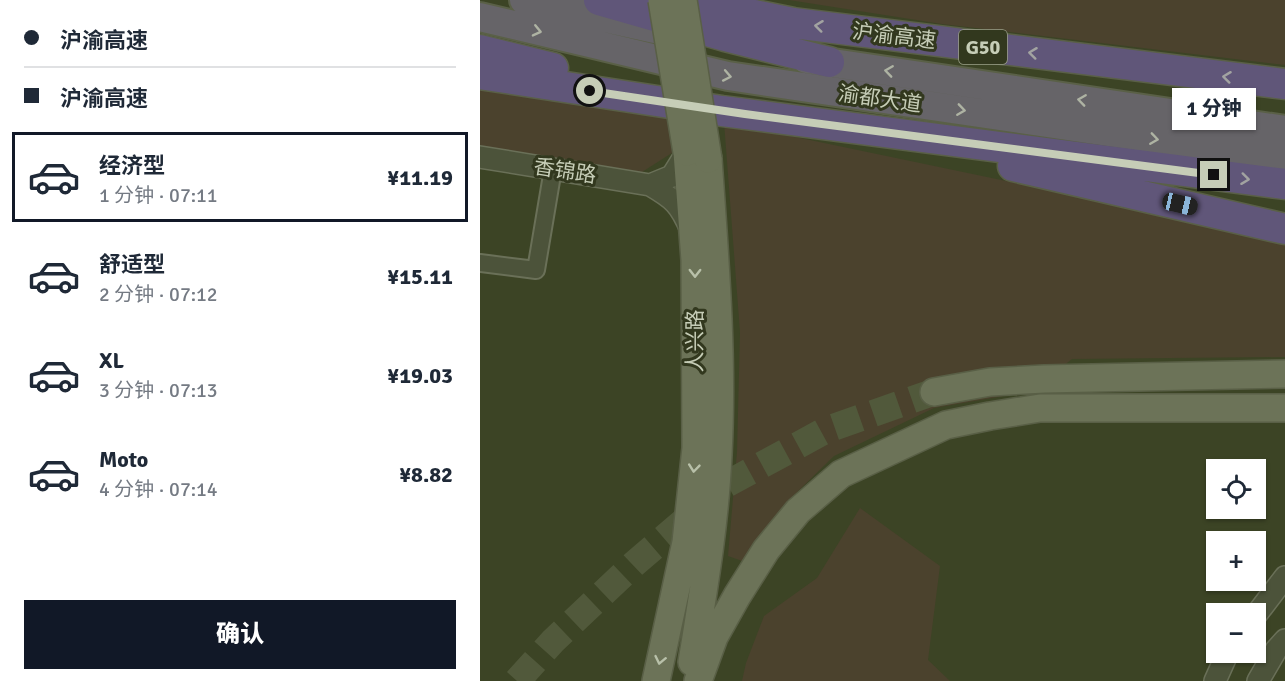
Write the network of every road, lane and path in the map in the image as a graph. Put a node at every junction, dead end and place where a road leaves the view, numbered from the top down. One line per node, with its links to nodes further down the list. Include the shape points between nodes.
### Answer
1 (525, 0): 7 (highway, 渝都大道, via 749,51)
2 (599, 0): 7 (highway)
3 (662, 0): 13 (main road, 人兴路, bridge)
4 (683, 0): 9 (highway, 沪渝高速 / G50, one-way to 4, via 793,23); 13 (main road, 人兴路, bridge)
5 (480, 17): 15 (highway, 渝都大道, one-way to 15, via 728,76)
6 (480, 50): 10 (highway)
7 (829, 62): 12 (highway, 渝都大道, one-way to 7)
8 (480, 74): 10 (highway)
9 (1285, 84)
10 (722, 111): 11 (highway)
11 (837, 126): 17 (highway, one-way to 17); 19 (highway)
12 (1285, 130)
13 (698, 156): 18 (street, via 672,176); 20 (main road, 人兴路); 30 (main road, 人兴路, via 719,334 718,455 709,558)
14 (480, 157): 16 (street, 香锦路)
15 (1285, 158)
16 (553, 169): 18 (street, 香锦路); 21 (street, via 536,270)
17 (1285, 184)
18 (650, 185): 20 (street, via 671,198 685,214)
19 (1285, 229)
20 (693, 233): 29 (main road, 人兴路, one-way to 29, via 696,448 686,542)
21 (480, 263)
22 (1285, 375): 23 (main road, via 1044,379 990,382)
23 (934, 392)
24 (1285, 408): 31 (main road, via 1040,408 946,425 841,474 798,511 736,596 714,637)
25 (1285, 577): 26 (street)
26 (1265, 603)
27 (1285, 640): 33 (street)
28 (1223, 663): 32 (street)
29 (656, 681)
30 (689, 681)
31 (698, 681)
32 (1215, 681)
33 (1258, 681)

